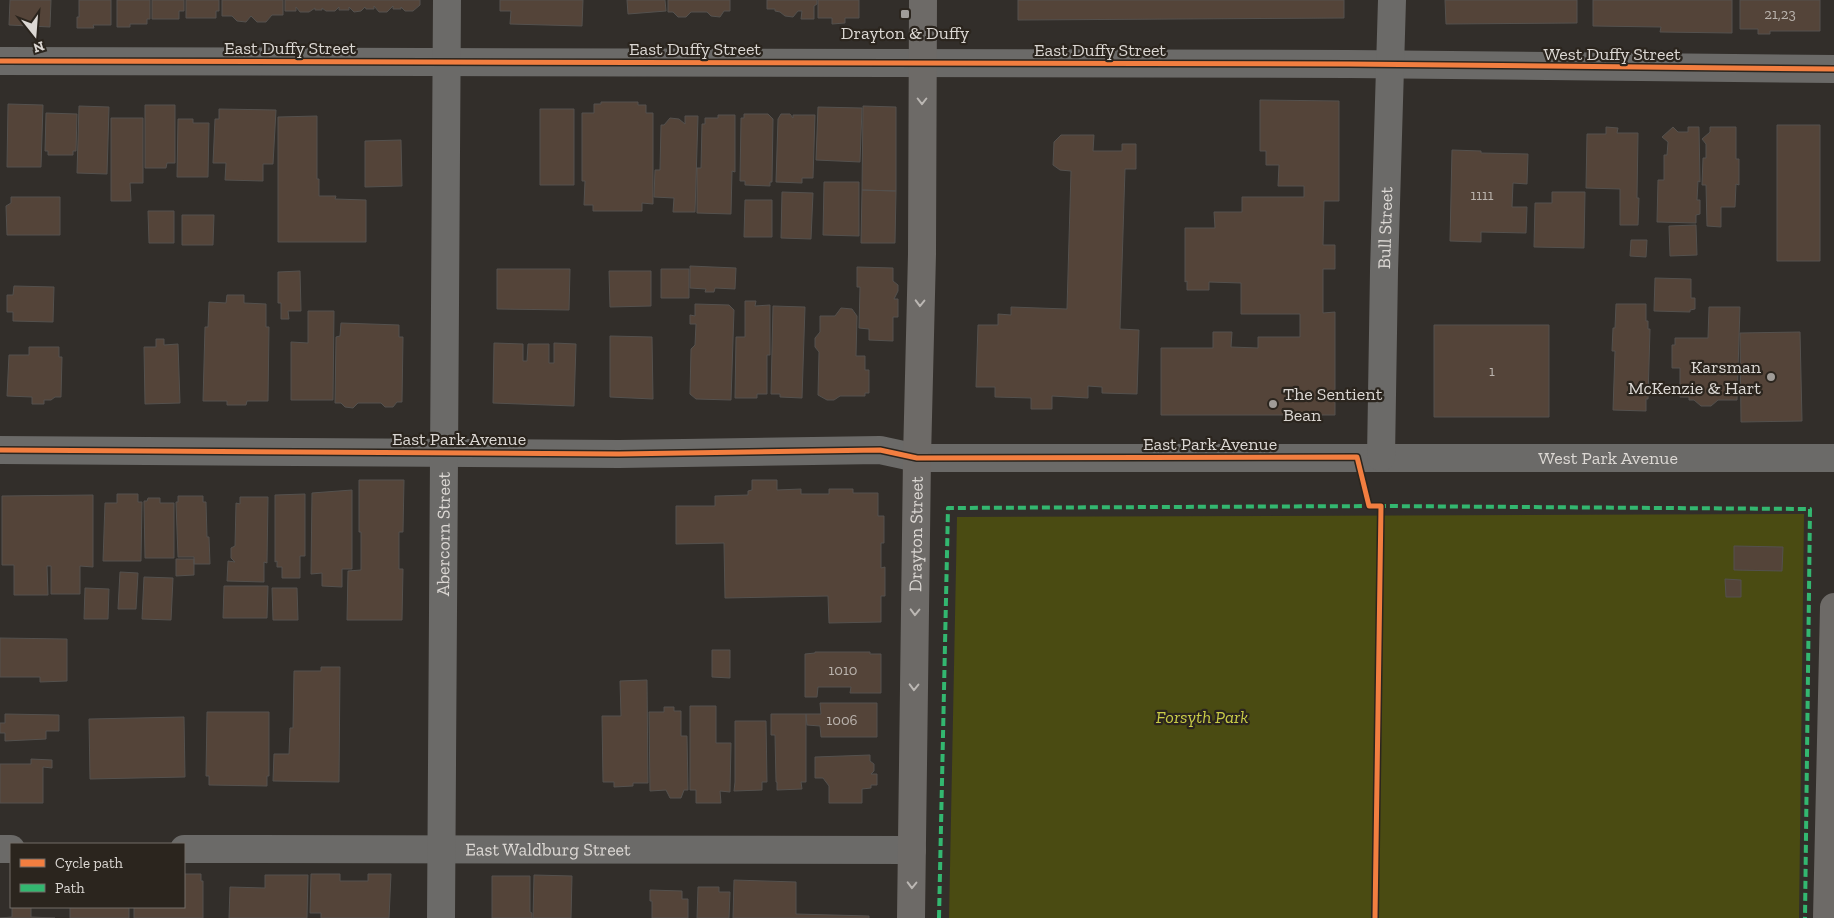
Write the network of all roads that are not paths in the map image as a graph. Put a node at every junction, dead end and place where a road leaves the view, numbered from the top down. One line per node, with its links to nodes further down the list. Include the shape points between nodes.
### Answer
1 (447, 0): 5 (street, Abercorn Street)
2 (924, 0): 6 (main road, Drayton Street)
3 (1392, 0): 7 (street, Bull Street)
4 (0, 61): 5 (street, East Duffy Street)
5 (446, 63): 6 (street, East Duffy Street); 10 (street, Abercorn Street)
6 (922, 63): 7 (street, East Duffy Street); 12 (main road, Drayton Street, one-way to 12, via 922,254)
7 (1391, 66): 8 (street, West Duffy Street); 11 (street, Bull Street, via 1384,270)
8 (1834, 69)
9 (0, 450): 10 (street, East Park Avenue)
10 (444, 452): 12 (street, East Park Avenue, via 619,454 880,450); 17 (street, Abercorn Street)
11 (1369, 457): 12 (street, East Park Avenue); 13 (street, West Park Avenue)
12 (916, 458): 18 (main road, Drayton Street, one-way to 18)
13 (1834, 458)
14 (1834, 606): 15 (main road)
15 (1831, 844): 21 (main road)
16 (185, 850): 17 (street, East Waldburg Street)
17 (441, 850): 18 (street, East Waldburg Street); 19 (street, Abercorn Street)
18 (912, 850): 20 (main road, Drayton Street, one-way to 20)
19 (440, 918)
20 (911, 918)
21 (1827, 918)

